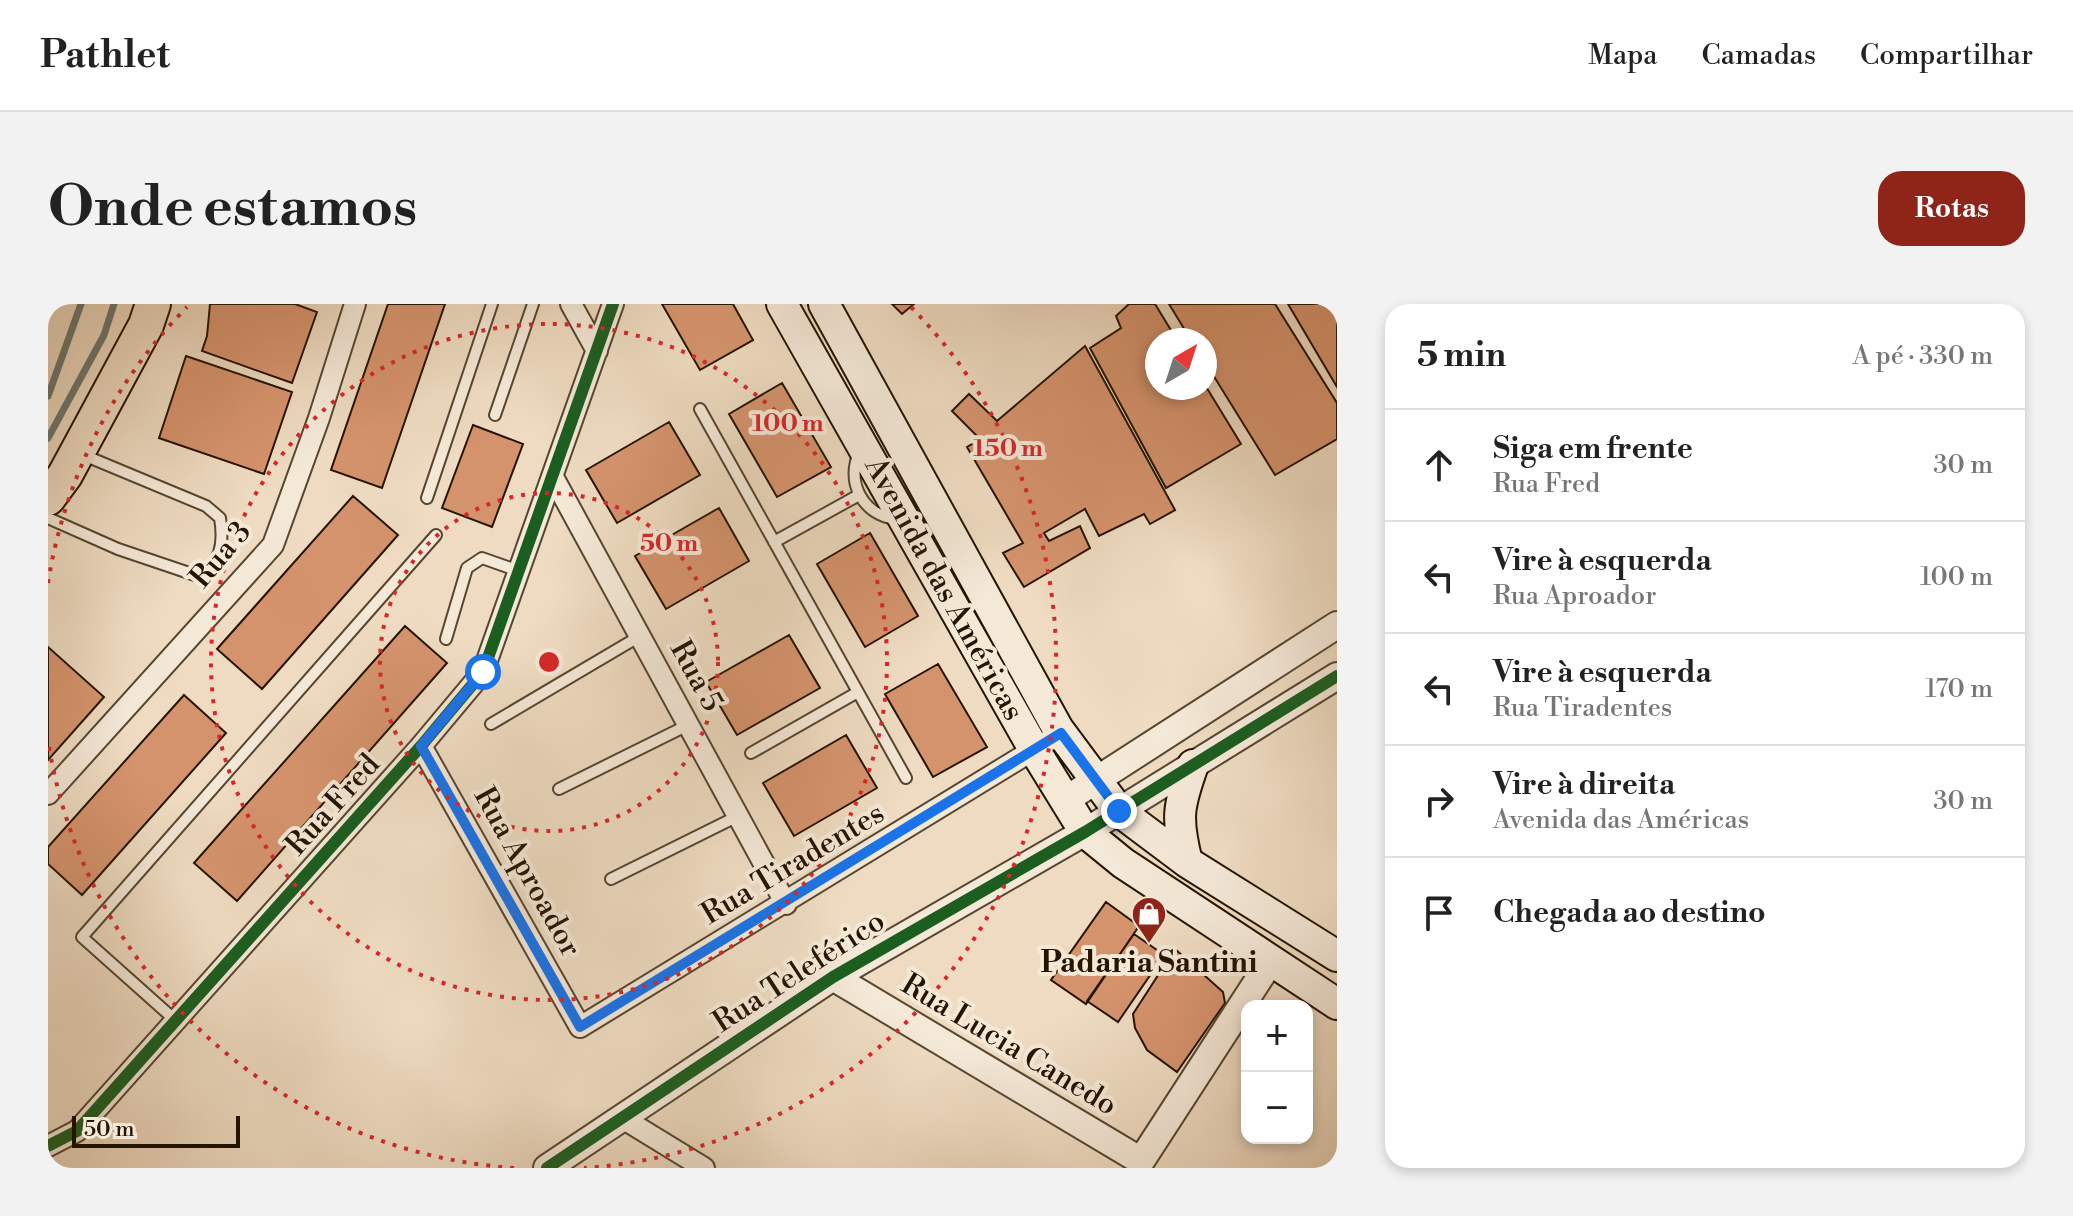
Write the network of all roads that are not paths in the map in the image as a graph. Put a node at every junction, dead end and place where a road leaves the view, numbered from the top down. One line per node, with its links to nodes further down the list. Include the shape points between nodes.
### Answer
1 (153, 304): 13 (main road)
2 (355, 304): 38 (street, Rua 3, via 273,545)
3 (492, 304): 17 (lane)
4 (533, 304): 11 (lane)
5 (571, 304): 9 (street)
6 (613, 304): 9 (street, Rua Fred)
7 (782, 304): 12 (main road, Avenida das Américas)
8 (824, 304): 30 (main road, Avenida das Américas)
9 (597, 351): 14 (street, Rua Fred)
10 (700, 409): 21 (lane)
11 (495, 415)
12 (863, 445): 15 (lane, via 855,461); 19 (main road, Avenida das Américas)
13 (77, 452): 16 (main road); 18 (lane, via 206,506 220,518 224,542 218,556 195,575)
14 (553, 477): 22 (street, Rua Fred); 24 (street, Rua 5)
15 (859, 495): 19 (lane, via 878,514); 21 (lane)
16 (48, 498)
17 (427, 498)
18 (48, 518)
19 (905, 519): 32 (main road, Avenida das Américas)
20 (436, 535): 50 (lane, via 82,937)
21 (774, 542): 27 (lane)
22 (519, 571): 25 (lane, via 482,558 467,568); 31 (street, Rua Fred, via 483,672)
23 (1337, 625): 36 (street)
24 (640, 636): 28 (lane); 29 (street, Rua 5)
25 (446, 639)
26 (1337, 676): 34 (street, Rua Teleférico)
27 (858, 692): 33 (lane); 35 (lane)
28 (491, 724)
29 (688, 725): 37 (lane); 41 (street, Rua 5)
30 (1061, 733): 32 (street, Rua Tiradentes); 36 (main road, Avenida das Américas)
31 (421, 746): 50 (street, Rua Fred); 51 (street, Rua Aproador)
32 (1035, 751): 39 (main road, Avenida das Américas); 45 (street, Rua Tiradentes)
33 (751, 753)
34 (1193, 765): 40 (street, Rua Teleférico); 43 (main road, via 1179,807)
35 (906, 778)
36 (1095, 780): 39 (street); 40 (main road, Avenida das Américas)
37 (559, 789)
38 (48, 794)
39 (1064, 801): 42 (main road, Avenida das Américas)
40 (1119, 811): 42 (street, Rua Teleférico); 43 (main road, Avenida das Américas)
41 (738, 816): 44 (lane); 45 (street, Rua 5)
42 (1085, 832): 47 (main road, Avenida das Américas); 48 (street, Rua Teleférico)
43 (1187, 862): 46 (main road, Avenida das Américas)
44 (611, 879)
45 (786, 904): 51 (street, Rua Tiradentes)
46 (1337, 956)
47 (1270, 962): 49 (main road, Avenida das Américas); 54 (street)
48 (833, 977): 52 (street, Rua Teleférico); 54 (street, Rua Lucia Canedo)
49 (1337, 1004)
50 (175, 1020): 53 (street, Rua Fred, via 77,1131)
51 (580, 1027)
52 (624, 1119): 55 (street, Rua Teleférico); 56 (street)
53 (48, 1146)
54 (1143, 1166)
55 (547, 1168)
56 (704, 1168)

